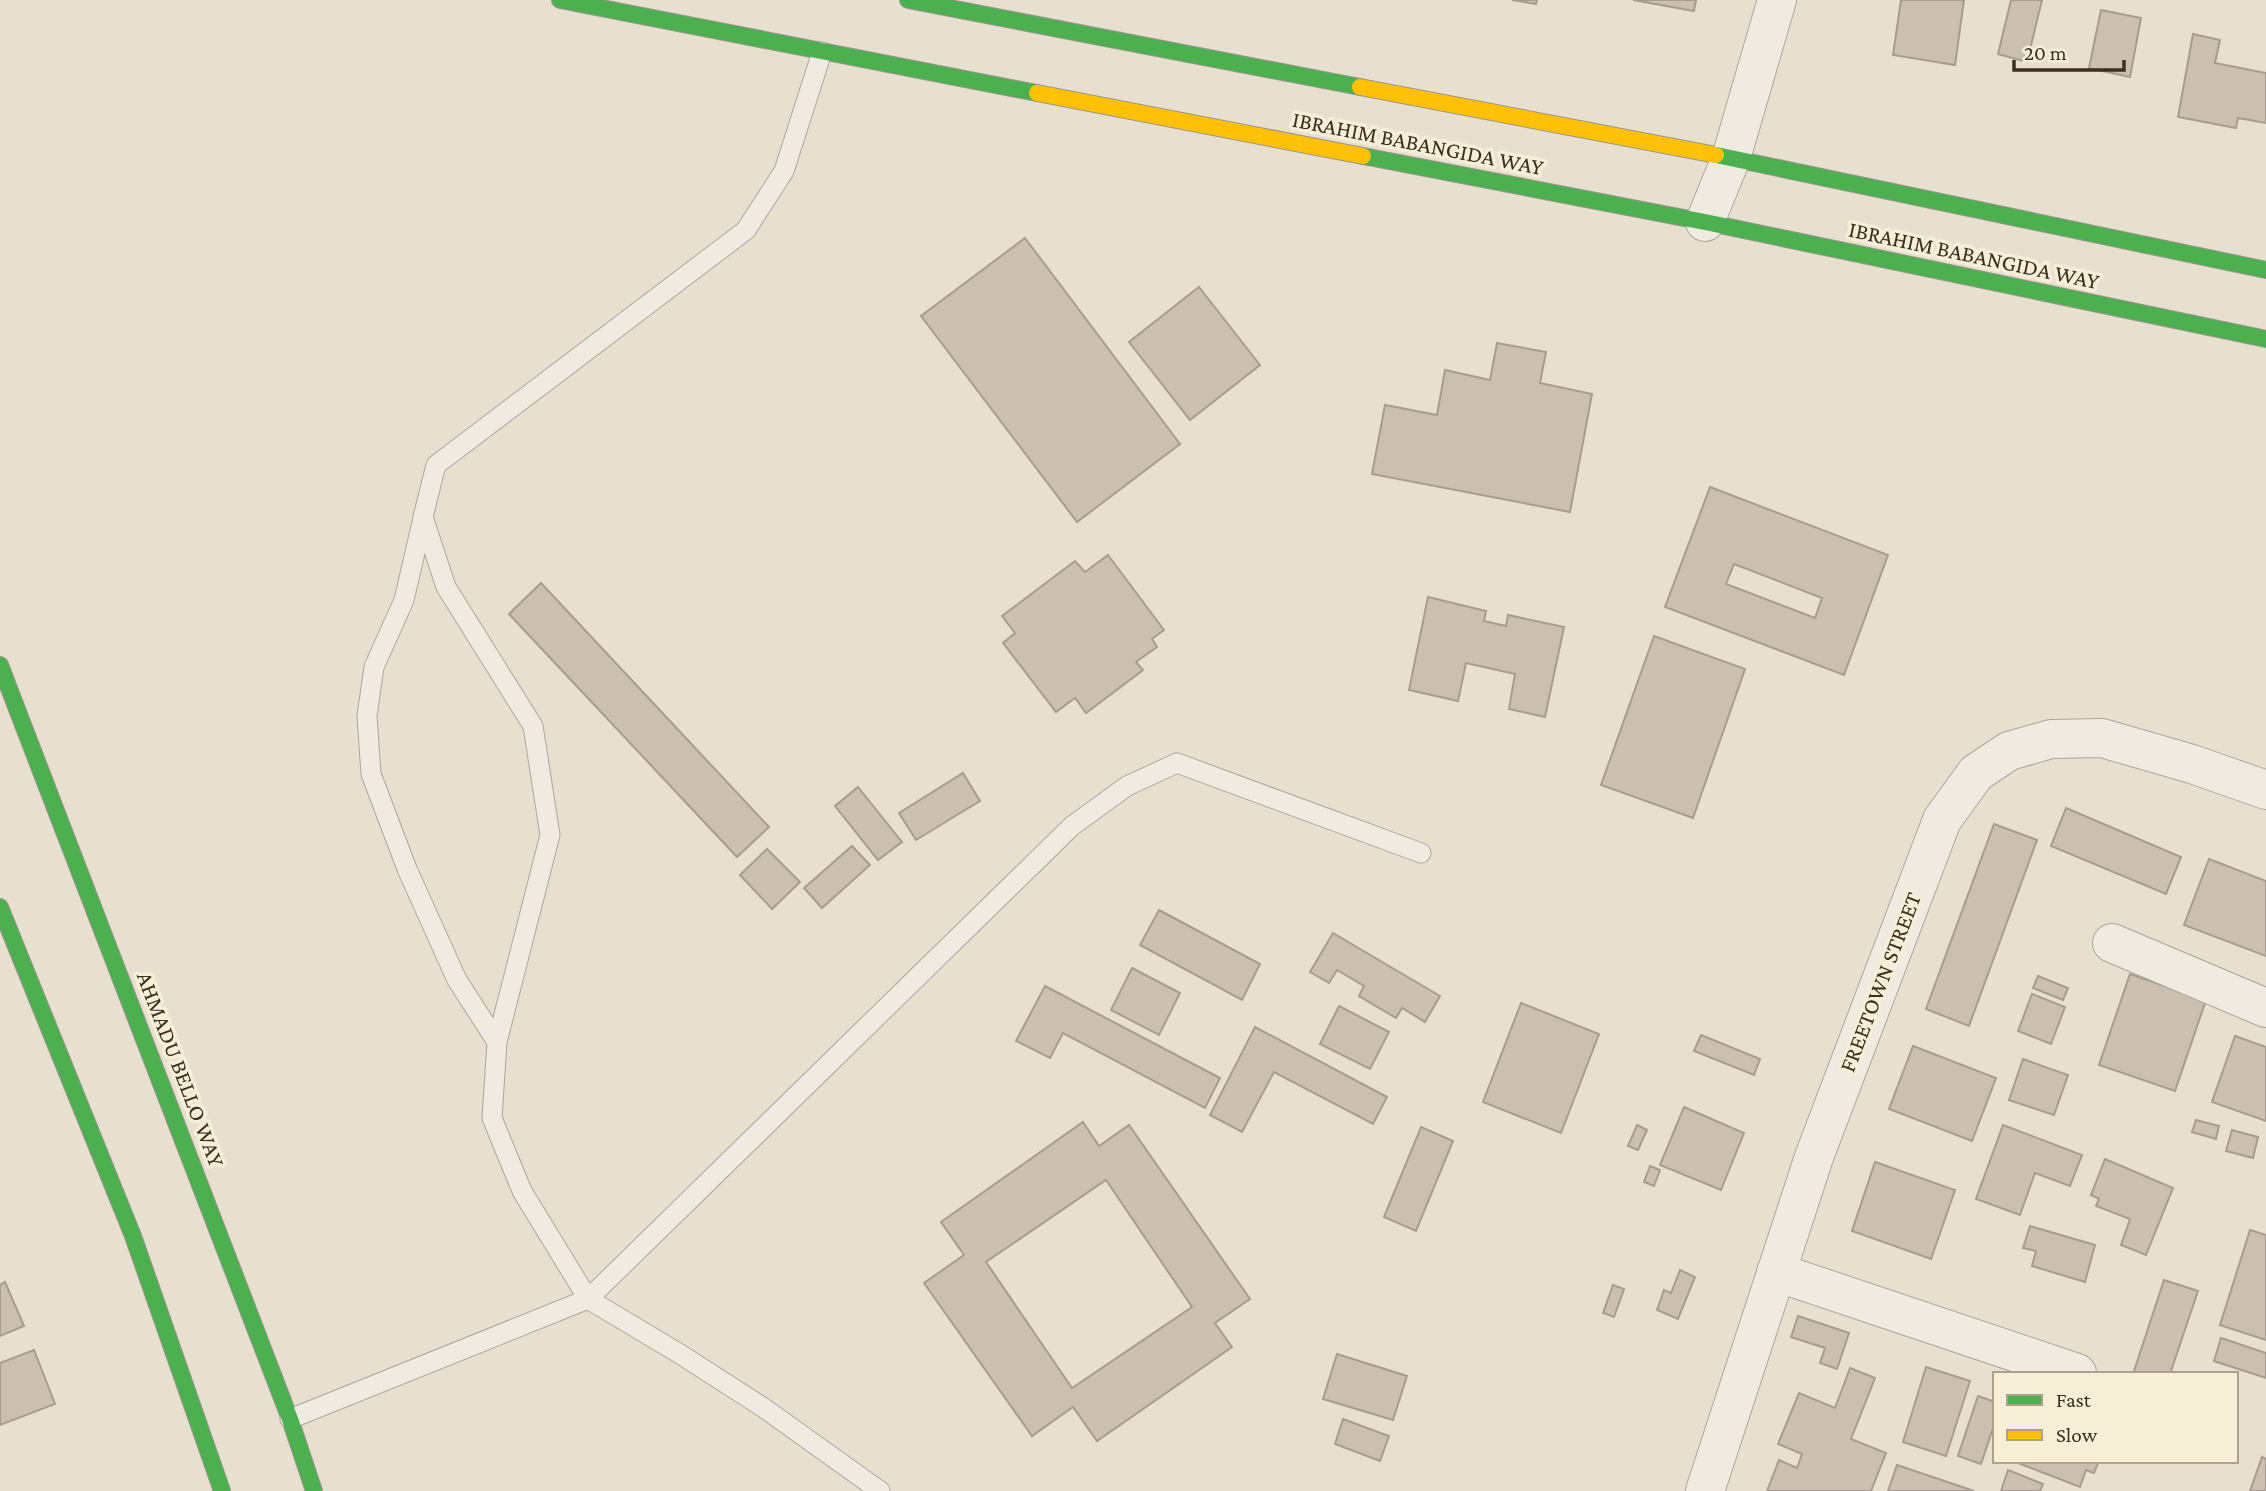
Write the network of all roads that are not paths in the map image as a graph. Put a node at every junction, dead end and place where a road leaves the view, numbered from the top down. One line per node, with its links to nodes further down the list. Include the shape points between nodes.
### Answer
1 (560, 0): 4 (main road, IBRAHIM BABANGIDA WAY)
2 (908, 0): 5 (main road, IBRAHIM BABANGIDA WAY)
3 (1777, 0): 5 (street)
4 (822, 52): 6 (main road, IBRAHIM BABANGIDA WAY); 9 (lane, via 783,171 746,230 436,465)
5 (1731, 158): 6 (street); 7 (main road, IBRAHIM BABANGIDA WAY)
6 (1705, 222): 8 (main road, IBRAHIM BABANGIDA WAY)
7 (2266, 270)
8 (2266, 339)
9 (423, 517): 16 (lane, via 446,587 533,726 550,835); 16 (lane, via 404,600 374,667 367,716 371,774 457,980)
10 (0, 665): 20 (main road, AHMADU BELLO WAY)
11 (2266, 790): 17 (street, FREETOWN STREET, via 2102,738 2051,739 2009,751 1976,773 1941,820 1814,1157)
12 (1421, 853): 18 (lane, via 1177,763 1127,786 1072,826)
13 (0, 907): 21 (main road, via 133,1237)
14 (2112, 943): 15 (street)
15 (2266, 1008)
16 (497, 1042): 18 (lane, via 492,1118 522,1191)
17 (1776, 1272): 19 (street); 24 (street, FREETOWN STREET)
18 (588, 1299): 20 (lane); 23 (lane, via 764,1408)
19 (2074, 1372)
20 (290, 1419): 22 (main road, AHMADU BELLO WAY)
21 (222, 1491)
22 (314, 1491)
23 (880, 1491)
24 (1705, 1491)

